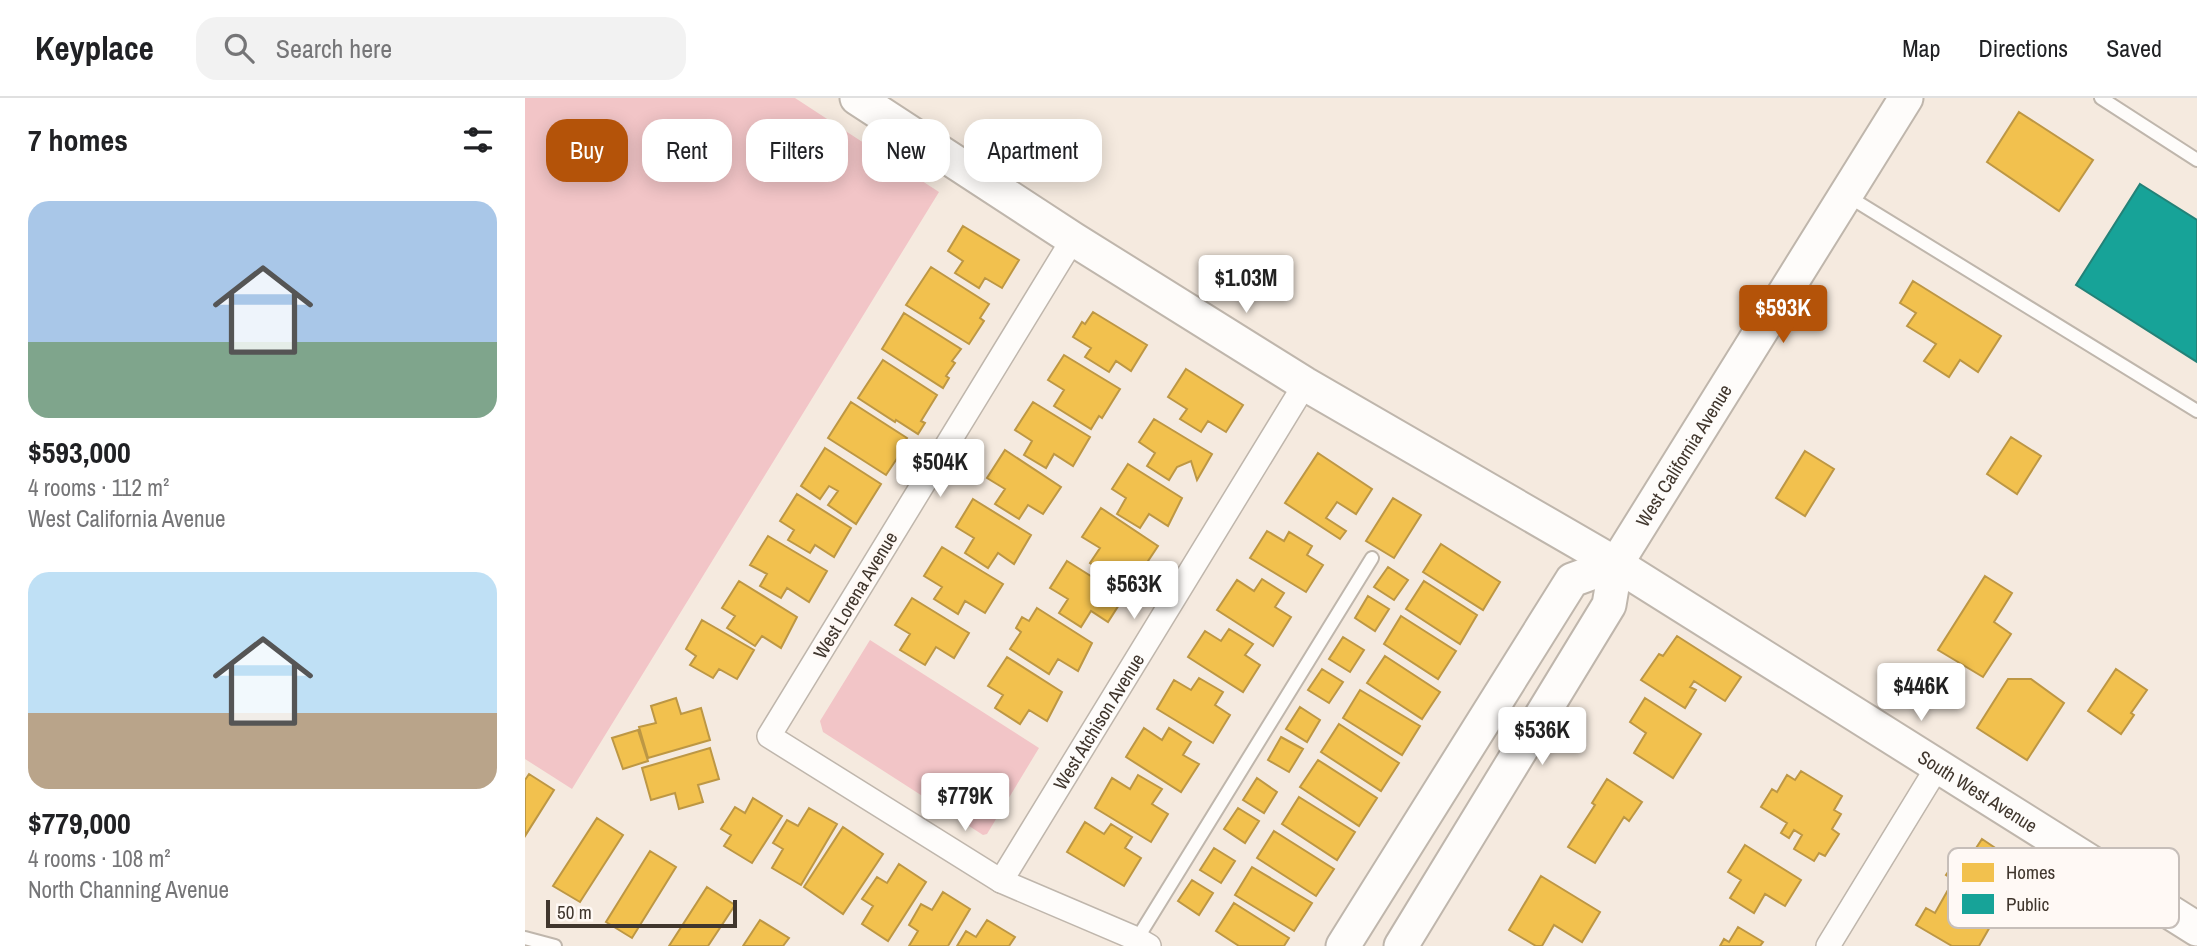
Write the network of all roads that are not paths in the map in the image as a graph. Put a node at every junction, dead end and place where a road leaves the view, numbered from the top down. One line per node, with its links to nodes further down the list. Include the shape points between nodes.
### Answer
1 (857, 98): 6 (street, South West Avenue)
2 (1906, 98): 5 (street, West California Avenue)
3 (2101, 98): 4 (lane)
4 (2197, 160)
5 (1845, 194): 8 (lane); 10 (street, West California Avenue)
6 (1073, 239): 7 (street, South West Avenue); 13 (street, West Lorena Avenue, via 769,736)
7 (1305, 384): 10 (street, South West Avenue); 13 (street, West Atchison Avenue)
8 (2197, 411)
9 (1372, 558): 17 (lane)
10 (1616, 564): 11 (street, South West Avenue); 19 (street, via 1572,580); 20 (street, West California Avenue, via 1609,605)
11 (1938, 766): 12 (street, South West Avenue); 21 (street)
12 (2068, 848)
13 (1001, 881): 17 (street)
14 (2179, 918): 15 (street, South West Avenue)
15 (2197, 929)
16 (525, 938): 18 (lane)
17 (1143, 942)
18 (555, 946)
19 (1343, 946)
20 (1401, 946)
21 (1828, 946)

